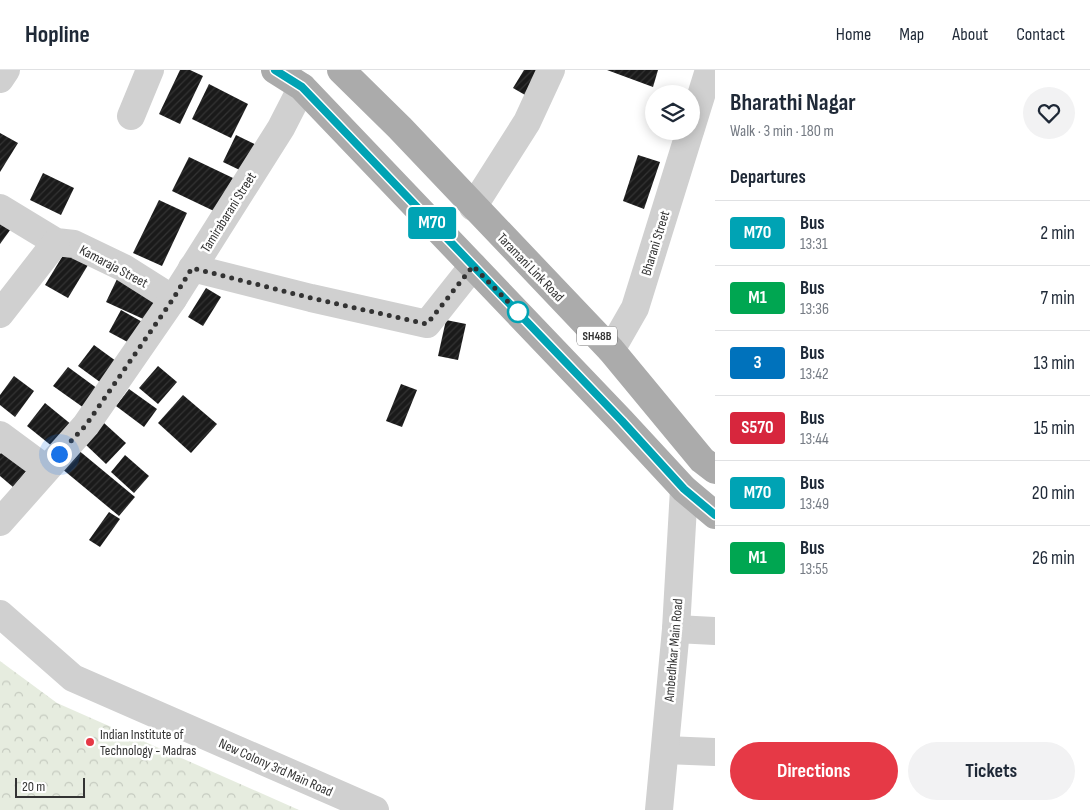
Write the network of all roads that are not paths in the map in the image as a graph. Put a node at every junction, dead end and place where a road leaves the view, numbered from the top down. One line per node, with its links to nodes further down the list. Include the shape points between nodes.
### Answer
1 (6, 70): 8 (street)
2 (150, 70): 10 (street)
3 (276, 70): 7 (main road, SH48B)
4 (341, 70): 12 (main road, Taramani Link Road / SH48B)
5 (551, 70): 12 (street, via 527,122)
6 (709, 70): 9 (street, Bharani Street)
7 (307, 78): 15 (main road, SH48B); 16 (street, Tamirabarani Street, via 281,128)
8 (0, 79)
9 (700, 100)
10 (131, 116)
11 (688, 140): 19 (street, Bharani Street, via 635,308)
12 (473, 207): 19 (main road, Taramani Link Road / SH48B)
13 (0, 208): 14 (street, Kamaraja Street)
14 (56, 242): 17 (street, Kamaraja Street, via 74,244 124,268); 18 (street)
15 (473, 266): 16 (street, via 427,324); 23 (main road, SH48B)
16 (192, 268): 17 (street, Tamirabarani Street)
17 (173, 299): 21 (street, Tamirabarani Street, via 86,425)
18 (0, 314)
19 (611, 350): 22 (main road, Taramani Link Road / SH48B, via 702,460)
20 (0, 435): 21 (street)
21 (46, 469): 25 (street, Tamirabarani Street)
22 (715, 470)
23 (684, 489): 24 (main road, SH48B); 27 (street, Ambedhkar Main Road)
24 (715, 515)
25 (0, 522)
26 (0, 614): 31 (street, New Colony 3rd Main Road, via 73,678)
27 (676, 629): 28 (street); 29 (street, Ambedhkar Main Road)
28 (715, 631)
29 (665, 750): 30 (street); 32 (street, Ambedhkar Main Road)
30 (715, 752)
31 (375, 810)
32 (659, 810)

